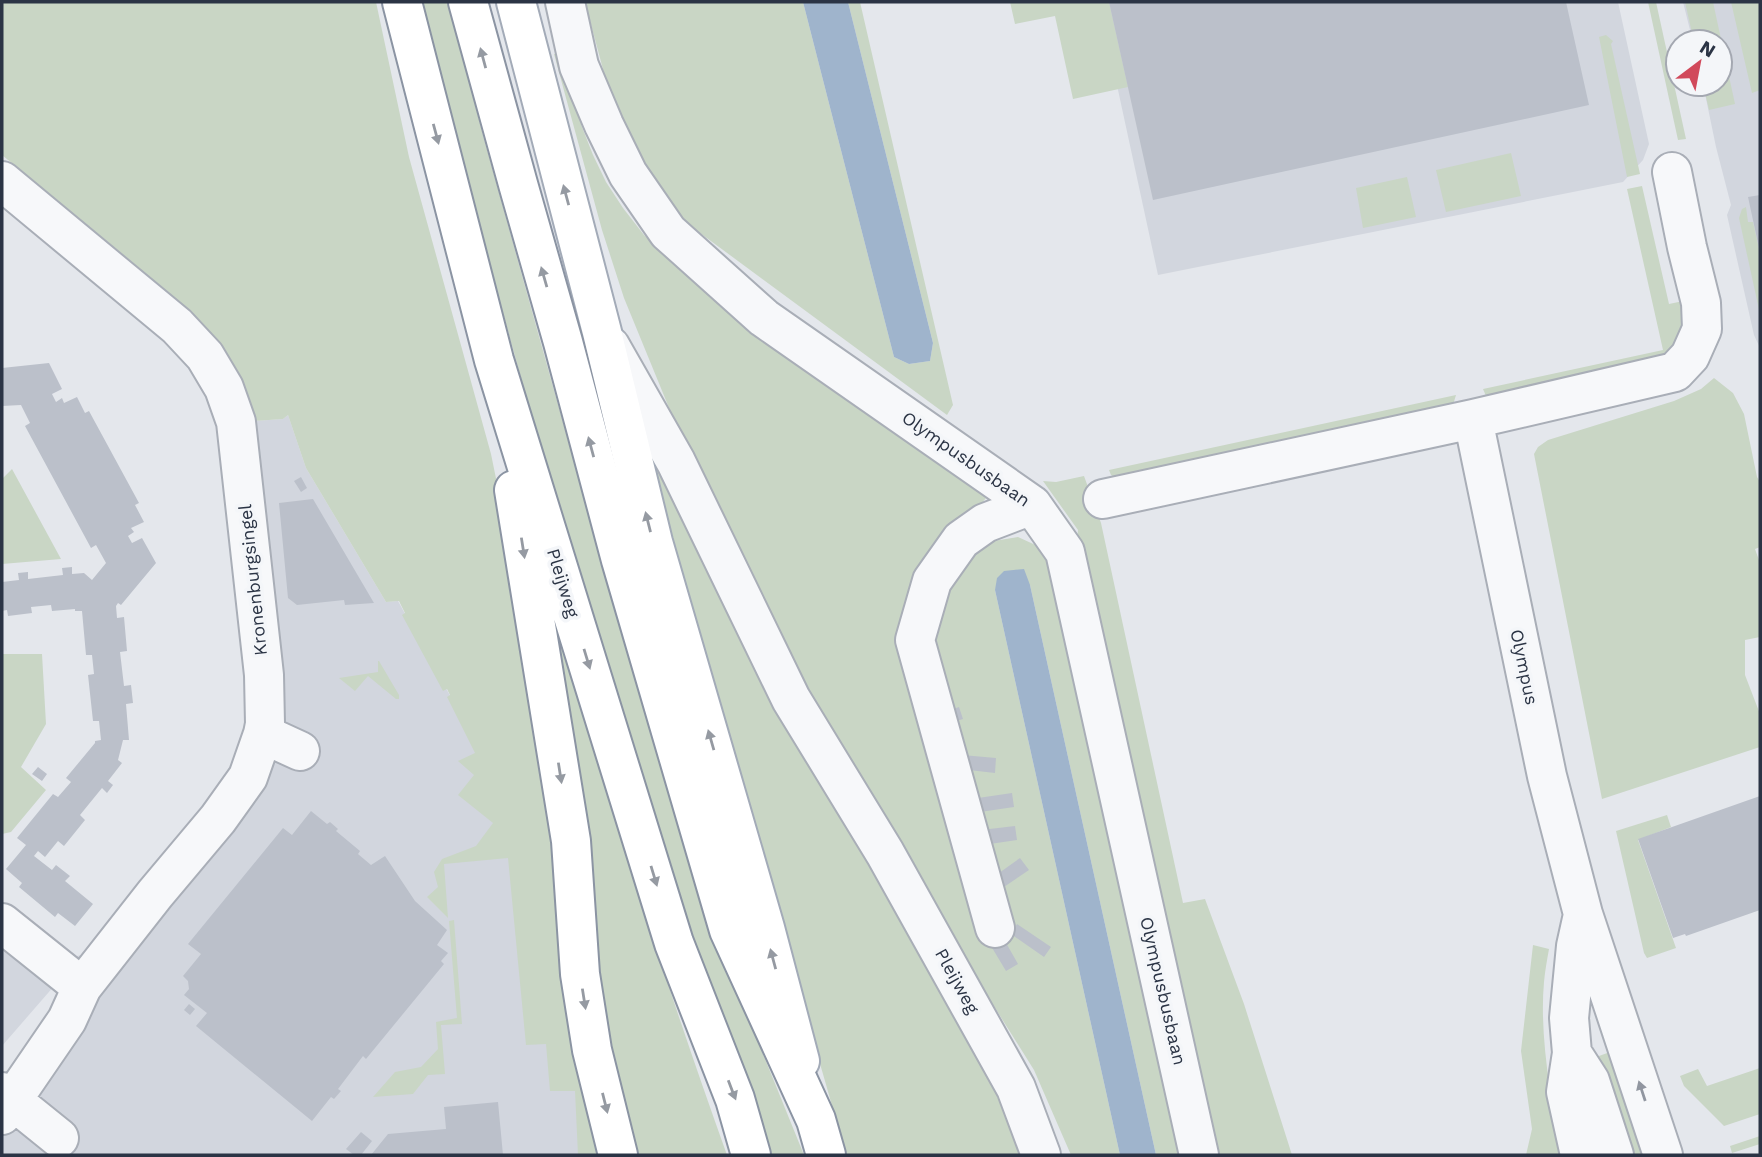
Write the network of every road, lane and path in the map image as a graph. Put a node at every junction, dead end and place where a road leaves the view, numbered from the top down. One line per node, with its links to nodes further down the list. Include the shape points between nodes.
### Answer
1 (402, 2): 8 (main road, Pleijweg, one-way to 8)
2 (468, 2): 21 (main road, Pleijweg, one-way to 2, via 729,930 621,560)
3 (516, 2): 7 (main road, Pleijweg, one-way to 3)
4 (565, 2): 11 (street, Olympusbusbaan, via 579,66 604,125 628,174 668,232 764,318)
5 (1672, 172): 9 (street, via 1701,303 1702,329 1690,356 1675,372)
6 (14, 201): 12 (street, Kronenburgsingel, via 177,326 205,356 225,388 236,422 246,643 264,675)
7 (602, 332): 21 (main road, Pleijweg, one-way to 7, via 653,542); 25 (street, Pleijweg, via 676,462 791,699 885,853 1016,1088)
8 (494, 360): 23 (main road, one-way to 23, via 571,841 580,974 592,1050); 24 (main road, Pleijweg, one-way to 24, via 674,943 735,1099)
9 (1473, 419): 10 (street); 14 (street, Olympus, via 1547,776)
10 (1103, 499)
11 (1032, 505): 16 (street, via 985,523 961,540 932,581 915,639); 26 (street, Olympusbusbaan, via 1065,552)
12 (263, 734): 13 (street); 17 (street, Kronenburgsingel, via 247,777 218,819)
13 (300, 751)
14 (1583, 914): 18 (street, Olympus); 19 (street, Olympus, via 1576,946)
15 (2, 923): 17 (street)
16 (995, 928)
17 (82, 987): 20 (street, Kronenburgsingel, via 53,1006)
18 (1615, 1011): 19 (street); 29 (street, Olympus, one-way to 18)
19 (1570, 1036): 27 (street, Olympus, via 1566,1092); 28 (street)
20 (4, 1094): 22 (street, Kronenburgsingel)
21 (821, 1137)
22 (59, 1138)
23 (618, 1155)
24 (751, 1155)
25 (1041, 1155)
26 (1199, 1155)
27 (1580, 1155)
28 (1614, 1155)
29 (1663, 1155)

